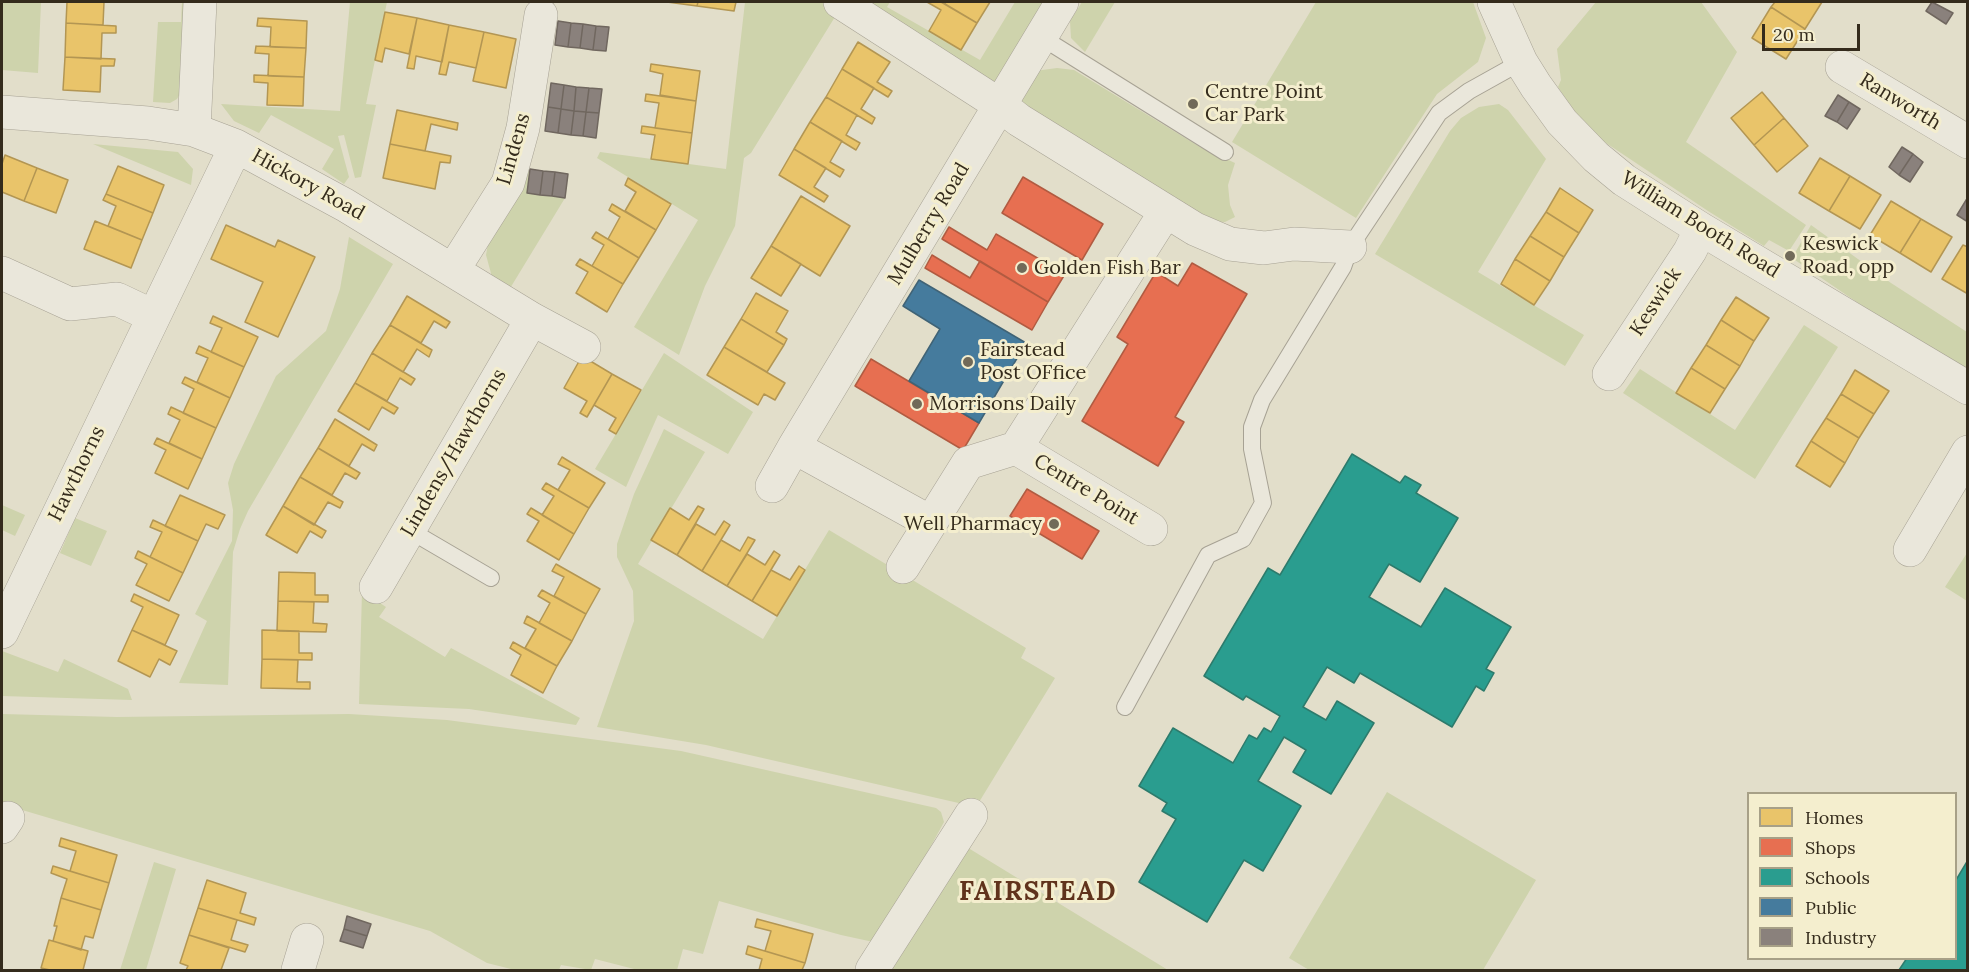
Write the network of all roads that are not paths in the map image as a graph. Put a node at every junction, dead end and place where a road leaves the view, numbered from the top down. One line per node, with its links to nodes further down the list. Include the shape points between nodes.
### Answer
1 (200, 2): 11 (street)
2 (840, 2): 9 (street)
3 (1062, 2): 6 (street, Mulberry Road)
4 (1494, 2): 7 (street, William Booth Road)
5 (541, 15): 18 (street, Lindens, via 524,128 508,183)
6 (1041, 37): 9 (street, Mulberry Road); 14 (lane)
7 (1521, 62): 16 (street, William Booth Road, via 1562,122 1596,157 1624,180); 17 (lane, via 1438,113)
8 (1842, 67): 12 (street, Ranworth)
9 (1000, 105): 15 (street); 25 (street, Mulberry Road)
10 (2, 112): 11 (street, Hickory Road)
11 (194, 130): 13 (street, Hickory Road)
12 (1965, 134)
13 (236, 146): 18 (street, Hickory Road); 20 (street, Hawthorns)
14 (1226, 152)
15 (1166, 211): 17 (street, via 1230,244 1264,248 1294,244); 26 (street, Centre Point)
16 (1701, 229): 23 (street, Keswick); 24 (street, William Booth Road)
17 (1350, 247): 37 (lane, via 1343,267 1262,400 1252,427 1252,449 1263,504 1243,539 1208,555)
18 (453, 270): 21 (street, Hickory Road)
19 (2, 273): 20 (street, via 70,304 117,299)
20 (153, 316): 36 (street, Hawthorns)
21 (532, 319): 22 (street, Hickory Road); 31 (street, Lindens/Hawthorns)
22 (584, 347)
23 (1609, 374)
24 (1968, 388)
25 (794, 447): 28 (street, Mulberry Road); 29 (street)
26 (1016, 448): 29 (street, via 968,462); 30 (street, Centre Point)
27 (1968, 452): 32 (street)
28 (772, 486)
29 (930, 522): 33 (street)
30 (1151, 529)
31 (409, 530): 34 (lane); 35 (street, Lindens/Hawthorns)
32 (1910, 550)
33 (903, 567)
34 (491, 578)
35 (376, 586)
36 (2, 632)
37 (1125, 707)
38 (971, 815): 41 (street)
39 (307, 940): 40 (street)
40 (298, 970)
41 (872, 970)

